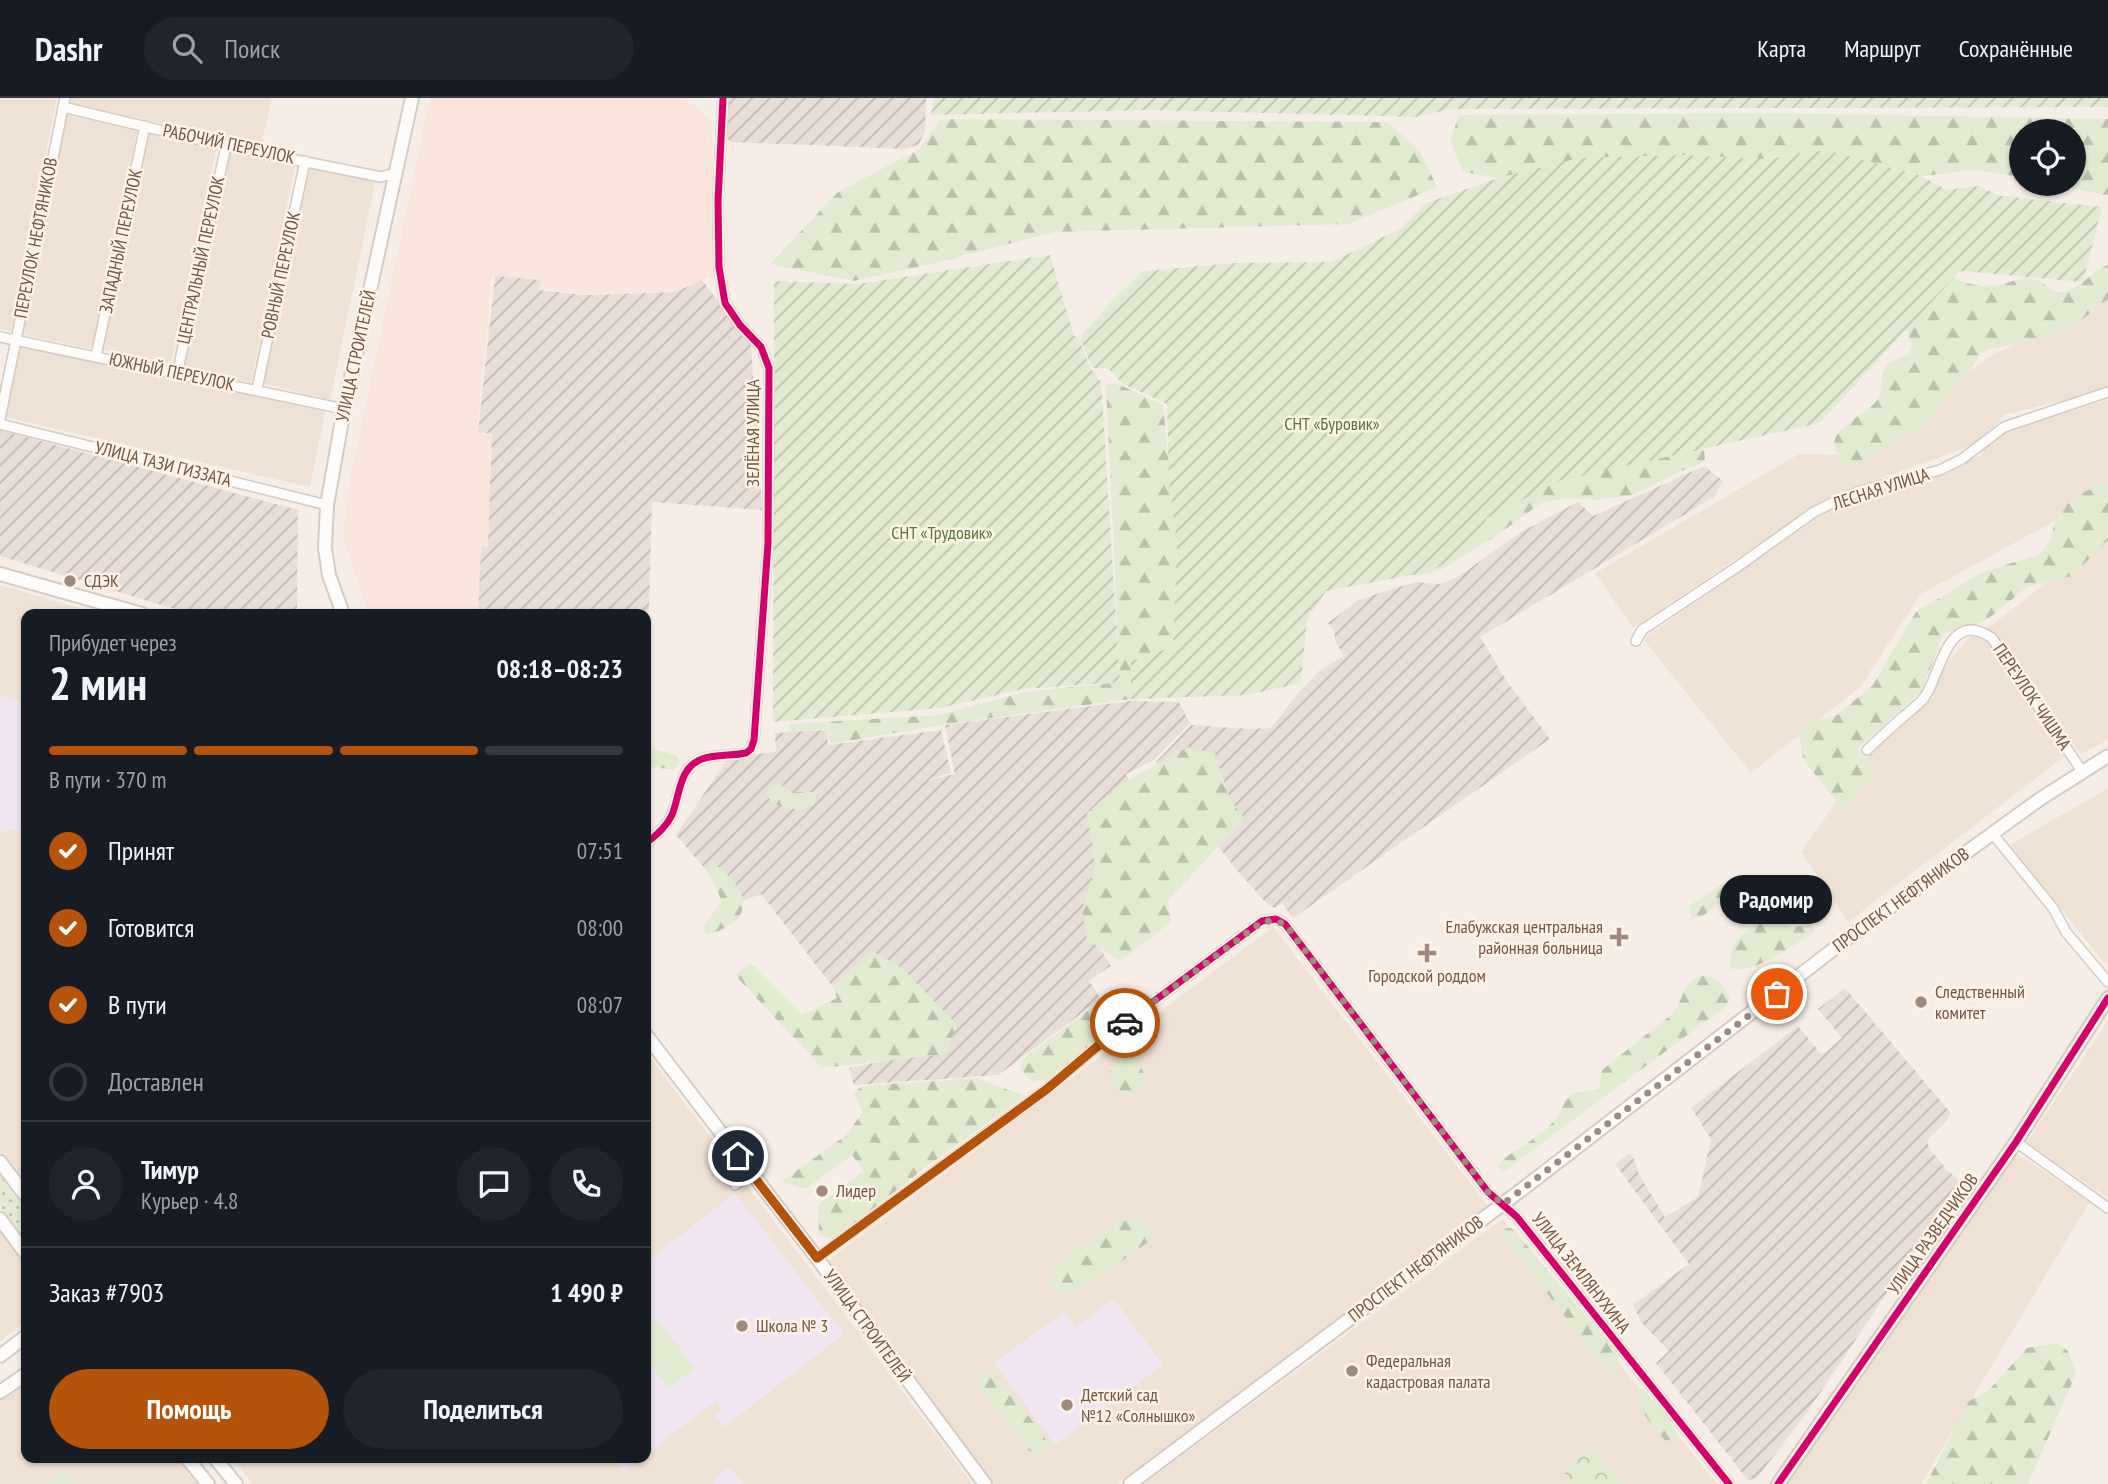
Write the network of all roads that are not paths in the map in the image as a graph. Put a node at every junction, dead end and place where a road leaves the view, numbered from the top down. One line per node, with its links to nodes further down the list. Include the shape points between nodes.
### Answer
1 (412, 98): 7 (street, УЛИЦА СТРОИТЕЛЕЙ)
2 (723, 98): 25 (street, ЗЕЛЁНАЯ УЛИЦА, via 718,201 719,267 725,303 761,347 769,368 768,543 754,740 746,753 704,758 689,768 671,816)
3 (64, 103): 4 (street, РАБОЧИЙ ПЕРЕУЛОК); 9 (street, ПЕРЕУЛОК НЕФТЯНИКОВ)
4 (145, 126): 5 (street, РАБОЧИЙ ПЕРЕУЛОК); 10 (street, ЗАПАДНЫЙ ПЕРЕУЛОК)
5 (226, 146): 6 (street, РАБОЧИЙ ПЕРЕУЛОК); 11 (street, ЦЕНТРАЛЬНЫЙ ПЕРЕУЛОК)
6 (305, 161): 7 (street, РАБОЧИЙ ПЕРЕУЛОК, via 381,177); 12 (street, РОВНЫЙ ПЕРЕУЛОК)
7 (395, 173): 14 (street, УЛИЦА СТРОИТЕЛЕЙ)
8 (0, 337): 9 (street, ЮЖНЫЙ ПЕРЕУЛОК)
9 (16, 340): 10 (street, ЮЖНЫЙ ПЕРЕУЛОК); 15 (street, ПЕРЕУЛОК НЕФТЯНИКОВ)
10 (96, 356): 11 (street, ЮЖНЫЙ ПЕРЕУЛОК)
11 (177, 374): 12 (street, ЮЖНЫЙ ПЕРЕУЛОК)
12 (257, 389): 14 (street, ЮЖНЫЙ ПЕРЕУЛОК)
13 (2108, 392): 20 (street, ЛЕСНАЯ УЛИЦА, via 2004,427 1940,470 1871,488 1814,512 1642,630)
14 (344, 409): 16 (street, УЛИЦА СТРОИТЕЛЕЙ)
15 (0, 421): 16 (street, УЛИЦА ТАЗИ ГИЗЗАТА)
16 (327, 505): 19 (street, УЛИЦА СТРОИТЕЛЕЙ, via 328,575)
17 (0, 574): 18 (street)
18 (124, 609)
19 (341, 609)
20 (1636, 640)
21 (1867, 750): 23 (street, ПЕРЕУЛОК ЧИШМА, via 1922,701 1952,640 1963,632 1980,631 1992,638)
22 (2108, 756): 23 (street, ПРОСПЕКТ НЕФТЯНИКОВ)
23 (2082, 771): 24 (street, ПРОСПЕКТ НЕФТЯНИКОВ)
24 (1992, 833): 26 (street); 34 (street, ПРОСПЕКТ НЕФТЯНИКОВ)
25 (651, 839)
26 (2108, 982)
27 (2108, 998): 29 (street, УЛИЦА РАЗВЕДЧИКОВ)
28 (651, 1042): 31 (street, УЛИЦА СТРОИТЕЛЕЙ)
29 (2016, 1142): 35 (street); 52 (street, УЛИЦА РАЗВЕДЧИКОВ)
30 (0, 1162): 33 (street)
31 (751, 1173): 32 (street); 38 (street, УЛИЦА СТРОИТЕЛЕЙ)
32 (735, 1185)
33 (21, 1189)
34 (1503, 1204): 38 (street, УЛИЦА ЗЕМЛЯНУХИНА, via 1488,1192 1285,924 1276,919 1262,922 1195,970 1047,1089); 50 (street, ПРОСПЕКТ НЕФТЯНИКОВ); 51 (street, УЛИЦА ЗЕМЛЯНУХИНА)
35 (2108, 1208)
36 (0, 1219): 37 (street)
37 (21, 1247)
38 (817, 1258): 49 (street, УЛИЦА СТРОИТЕЛЕЙ)
39 (21, 1340): 40 (street)
40 (0, 1356)
41 (21, 1377): 42 (street)
42 (0, 1392)
43 (191, 1463): 46 (street)
44 (201, 1463): 46 (street)
45 (219, 1463): 48 (street)
46 (197, 1471): 47 (street)
47 (208, 1484)
48 (236, 1484)
49 (985, 1484)
50 (1130, 1484)
51 (1728, 1484)
52 (1778, 1484)

